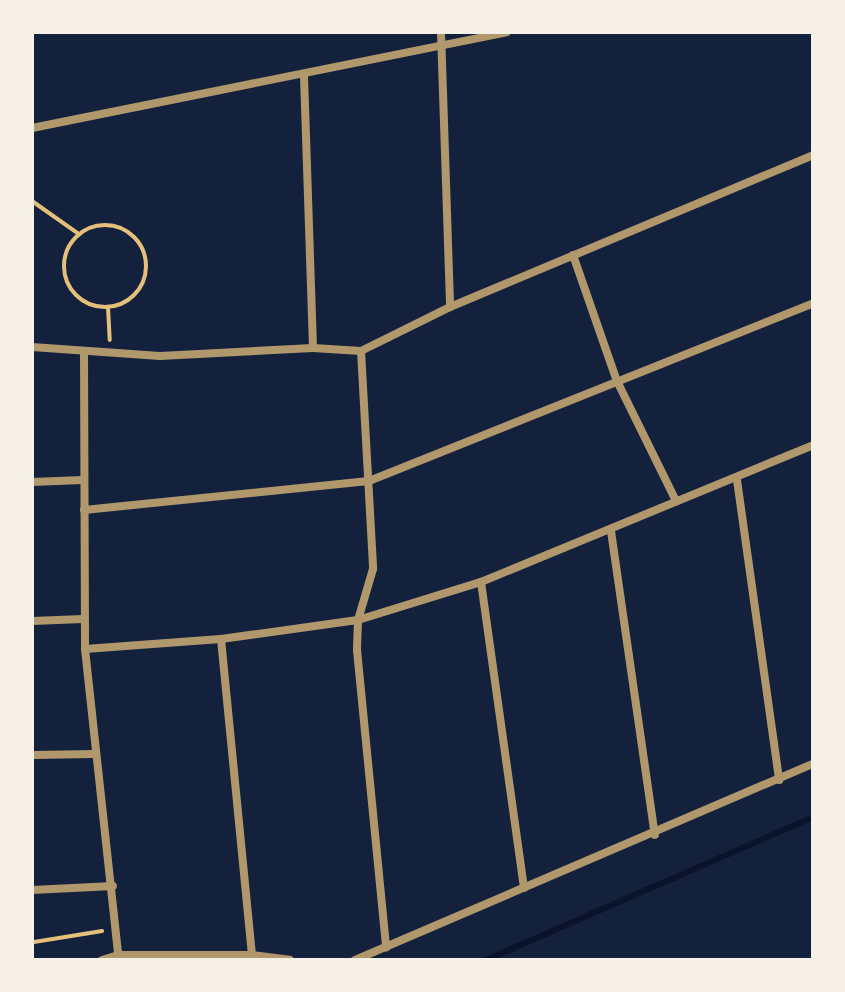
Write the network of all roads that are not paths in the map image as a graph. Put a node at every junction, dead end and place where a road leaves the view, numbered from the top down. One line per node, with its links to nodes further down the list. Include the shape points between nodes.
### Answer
1 (441, 32): 3 (street)
2 (506, 32): 3 (street)
3 (441, 44): 4 (street); 9 (street)
4 (304, 76): 5 (street); 11 (street)
5 (32, 128)
6 (813, 155): 7 (street)
7 (573, 255): 9 (street); 14 (street)
8 (813, 303): 14 (street)
9 (450, 307): 13 (street)
10 (32, 347): 12 (street)
11 (313, 348): 12 (street, via 227,355); 13 (street)
12 (84, 351): 16 (street)
13 (361, 351): 18 (street)
14 (617, 381): 18 (street); 20 (street)
15 (813, 445): 17 (street)
16 (83, 480): 19 (street); 21 (street)
17 (737, 480): 20 (street); 32 (street)
18 (369, 481): 21 (street); 25 (street, via 373,569)
19 (32, 482)
20 (676, 501): 22 (street)
21 (84, 510): 24 (street)
22 (611, 531): 23 (street); 33 (street)
23 (481, 582): 25 (street); 35 (street)
24 (83, 619): 26 (street); 28 (street)
25 (358, 620): 27 (street); 37 (street)
26 (32, 621)
27 (221, 639): 28 (street); 39 (street)
28 (85, 649): 29 (street)
29 (95, 754): 30 (street); 34 (street)
30 (32, 755)
31 (813, 764): 32 (street)
32 (779, 780): 33 (street)
33 (655, 835): 35 (street)
34 (113, 886): 36 (street); 38 (street)
35 (524, 888): 37 (street)
36 (32, 890)
37 (386, 948): 42 (street)
38 (118, 955): 39 (street); 40 (street)
39 (252, 955): 41 (street)
40 (102, 960)
41 (290, 960)
42 (355, 960)

